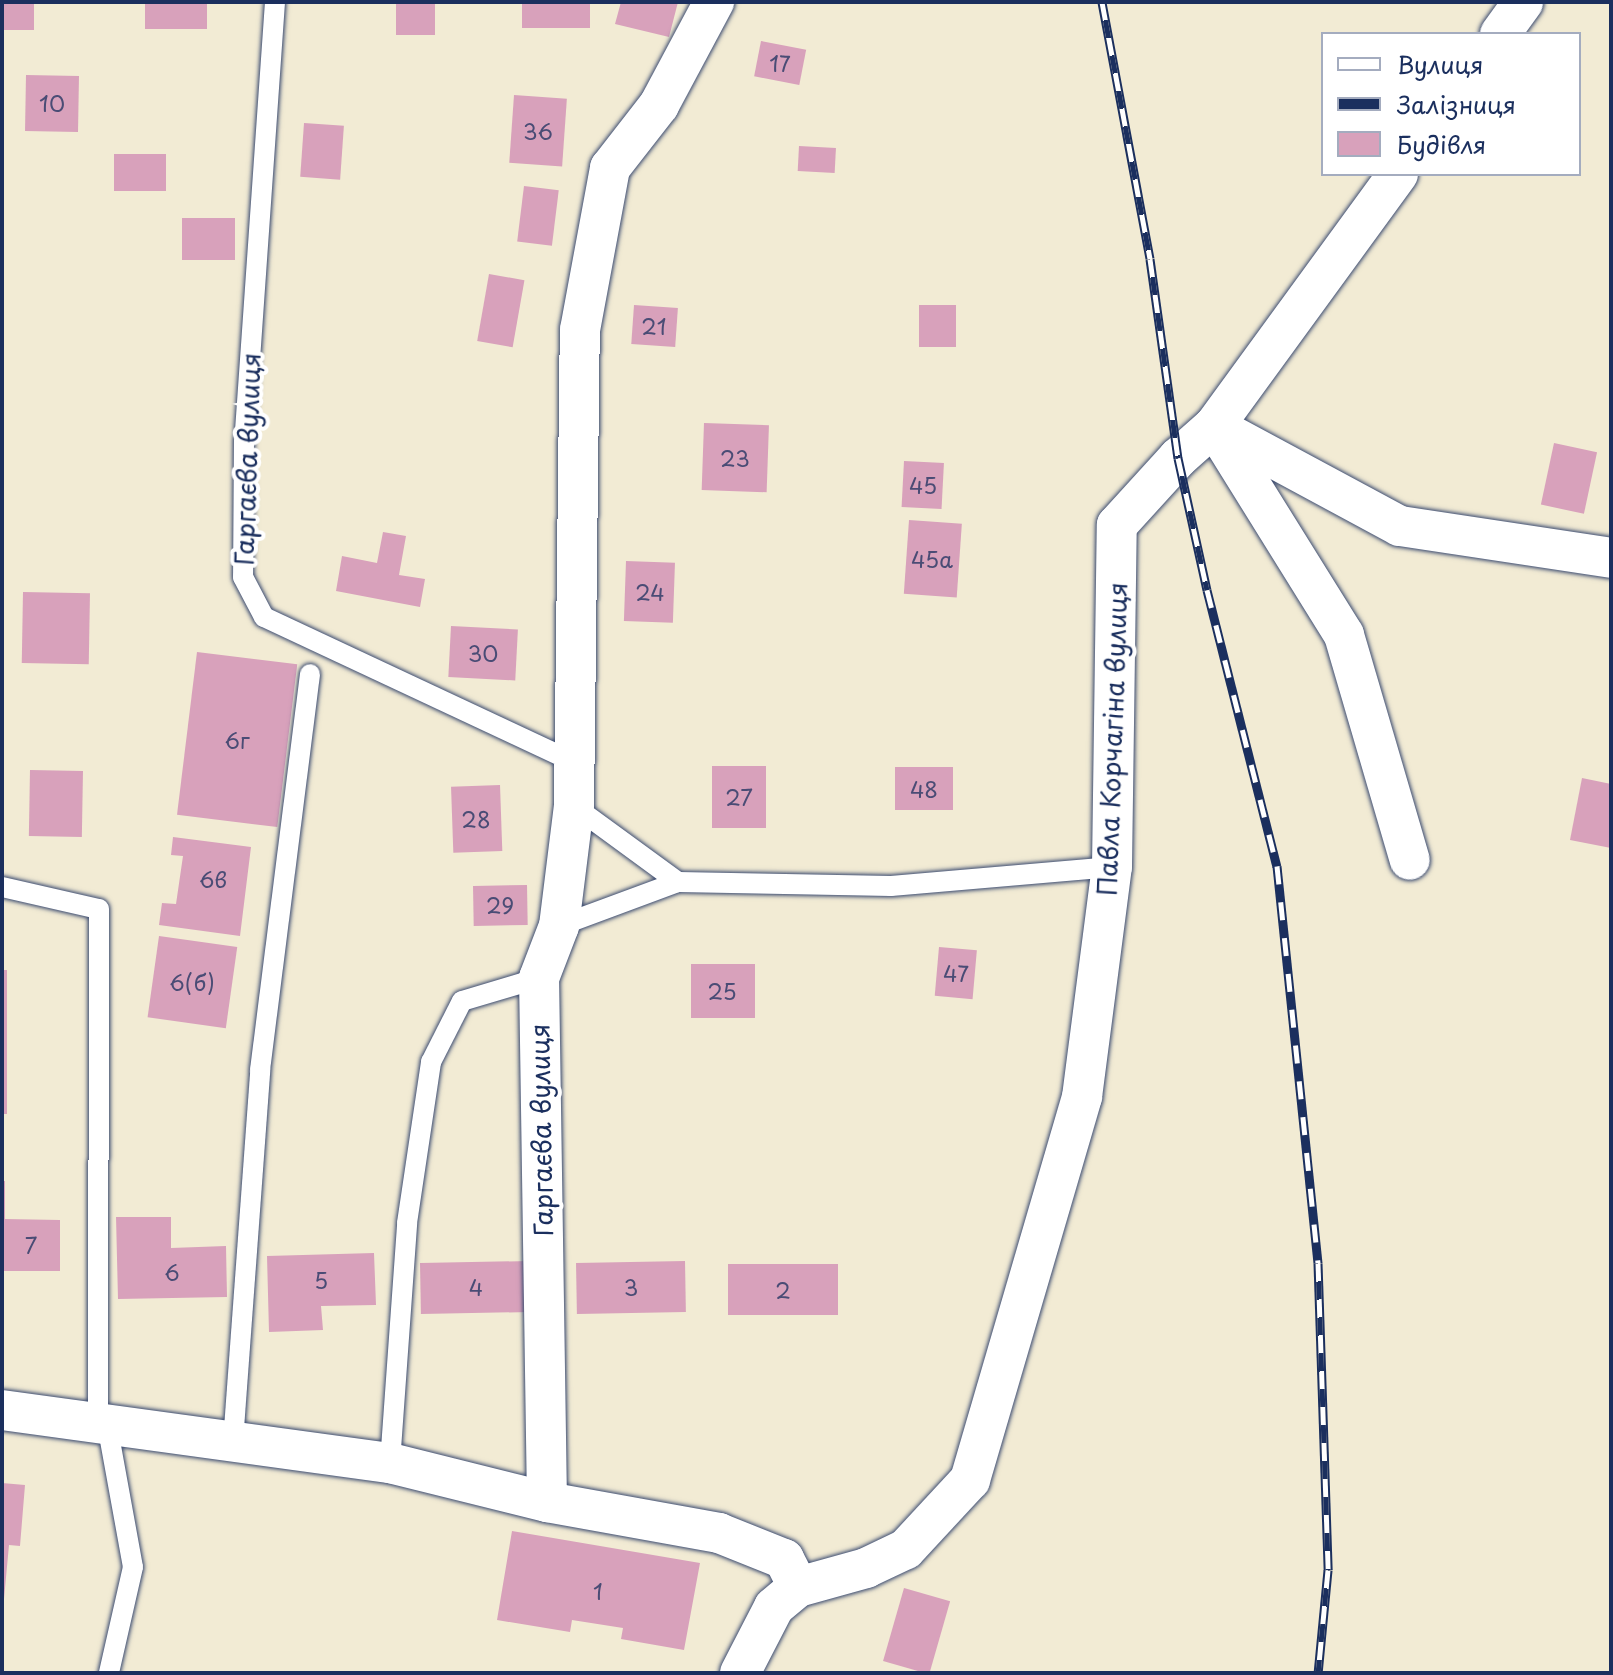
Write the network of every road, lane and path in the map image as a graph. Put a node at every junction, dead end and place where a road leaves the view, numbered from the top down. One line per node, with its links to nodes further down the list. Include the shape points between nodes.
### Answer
1 (275, 2): 9 (lane, Гаргаєва вулиця, via 244,440 243,577 264,617)
2 (714, 2): 9 (street, Гаргаєва вулиця, via 659,105 610,168 580,330)
3 (1523, 2): 4 (street)
4 (1501, 32)
5 (1397, 176): 6 (street, Павла Корчагіна вулиця)
6 (1214, 426): 7 (street, via 1400,526); 11 (street, via 1344,635); 12 (street, Павла Корчагіна вулиця, via 1117,525)
7 (1611, 558)
8 (310, 674): 19 (lane, via 260,1070)
9 (574, 762): 10 (street, Гаргаєва вулиця)
10 (574, 806): 13 (lane); 15 (street, Гаргаєва вулиця)
11 (1410, 860)
12 (1112, 867): 13 (lane, via 891,886); 22 (street, Павла Корчагіна вулиця, via 1082,1097 970,1480 906,1549 866,1568)
13 (678, 882): 15 (lane)
14 (2, 887): 18 (lane, via 99,909)
15 (559, 926): 16 (street, Гаргаєва вулиця)
16 (539, 978): 20 (lane, via 462,1001 431,1062 407,1223); 21 (street, Гаргаєва вулиця)
17 (2, 1410): 18 (street)
18 (102, 1424): 19 (street); 23 (lane, via 133,1567)
19 (233, 1442): 20 (street)
20 (390, 1463): 21 (street)
21 (547, 1502): 22 (street, via 719,1533 784,1559)
22 (798, 1587): 24 (street, Павла Корчагіна вулиця, via 774,1607)
23 (109, 1673)
24 (740, 1673)

